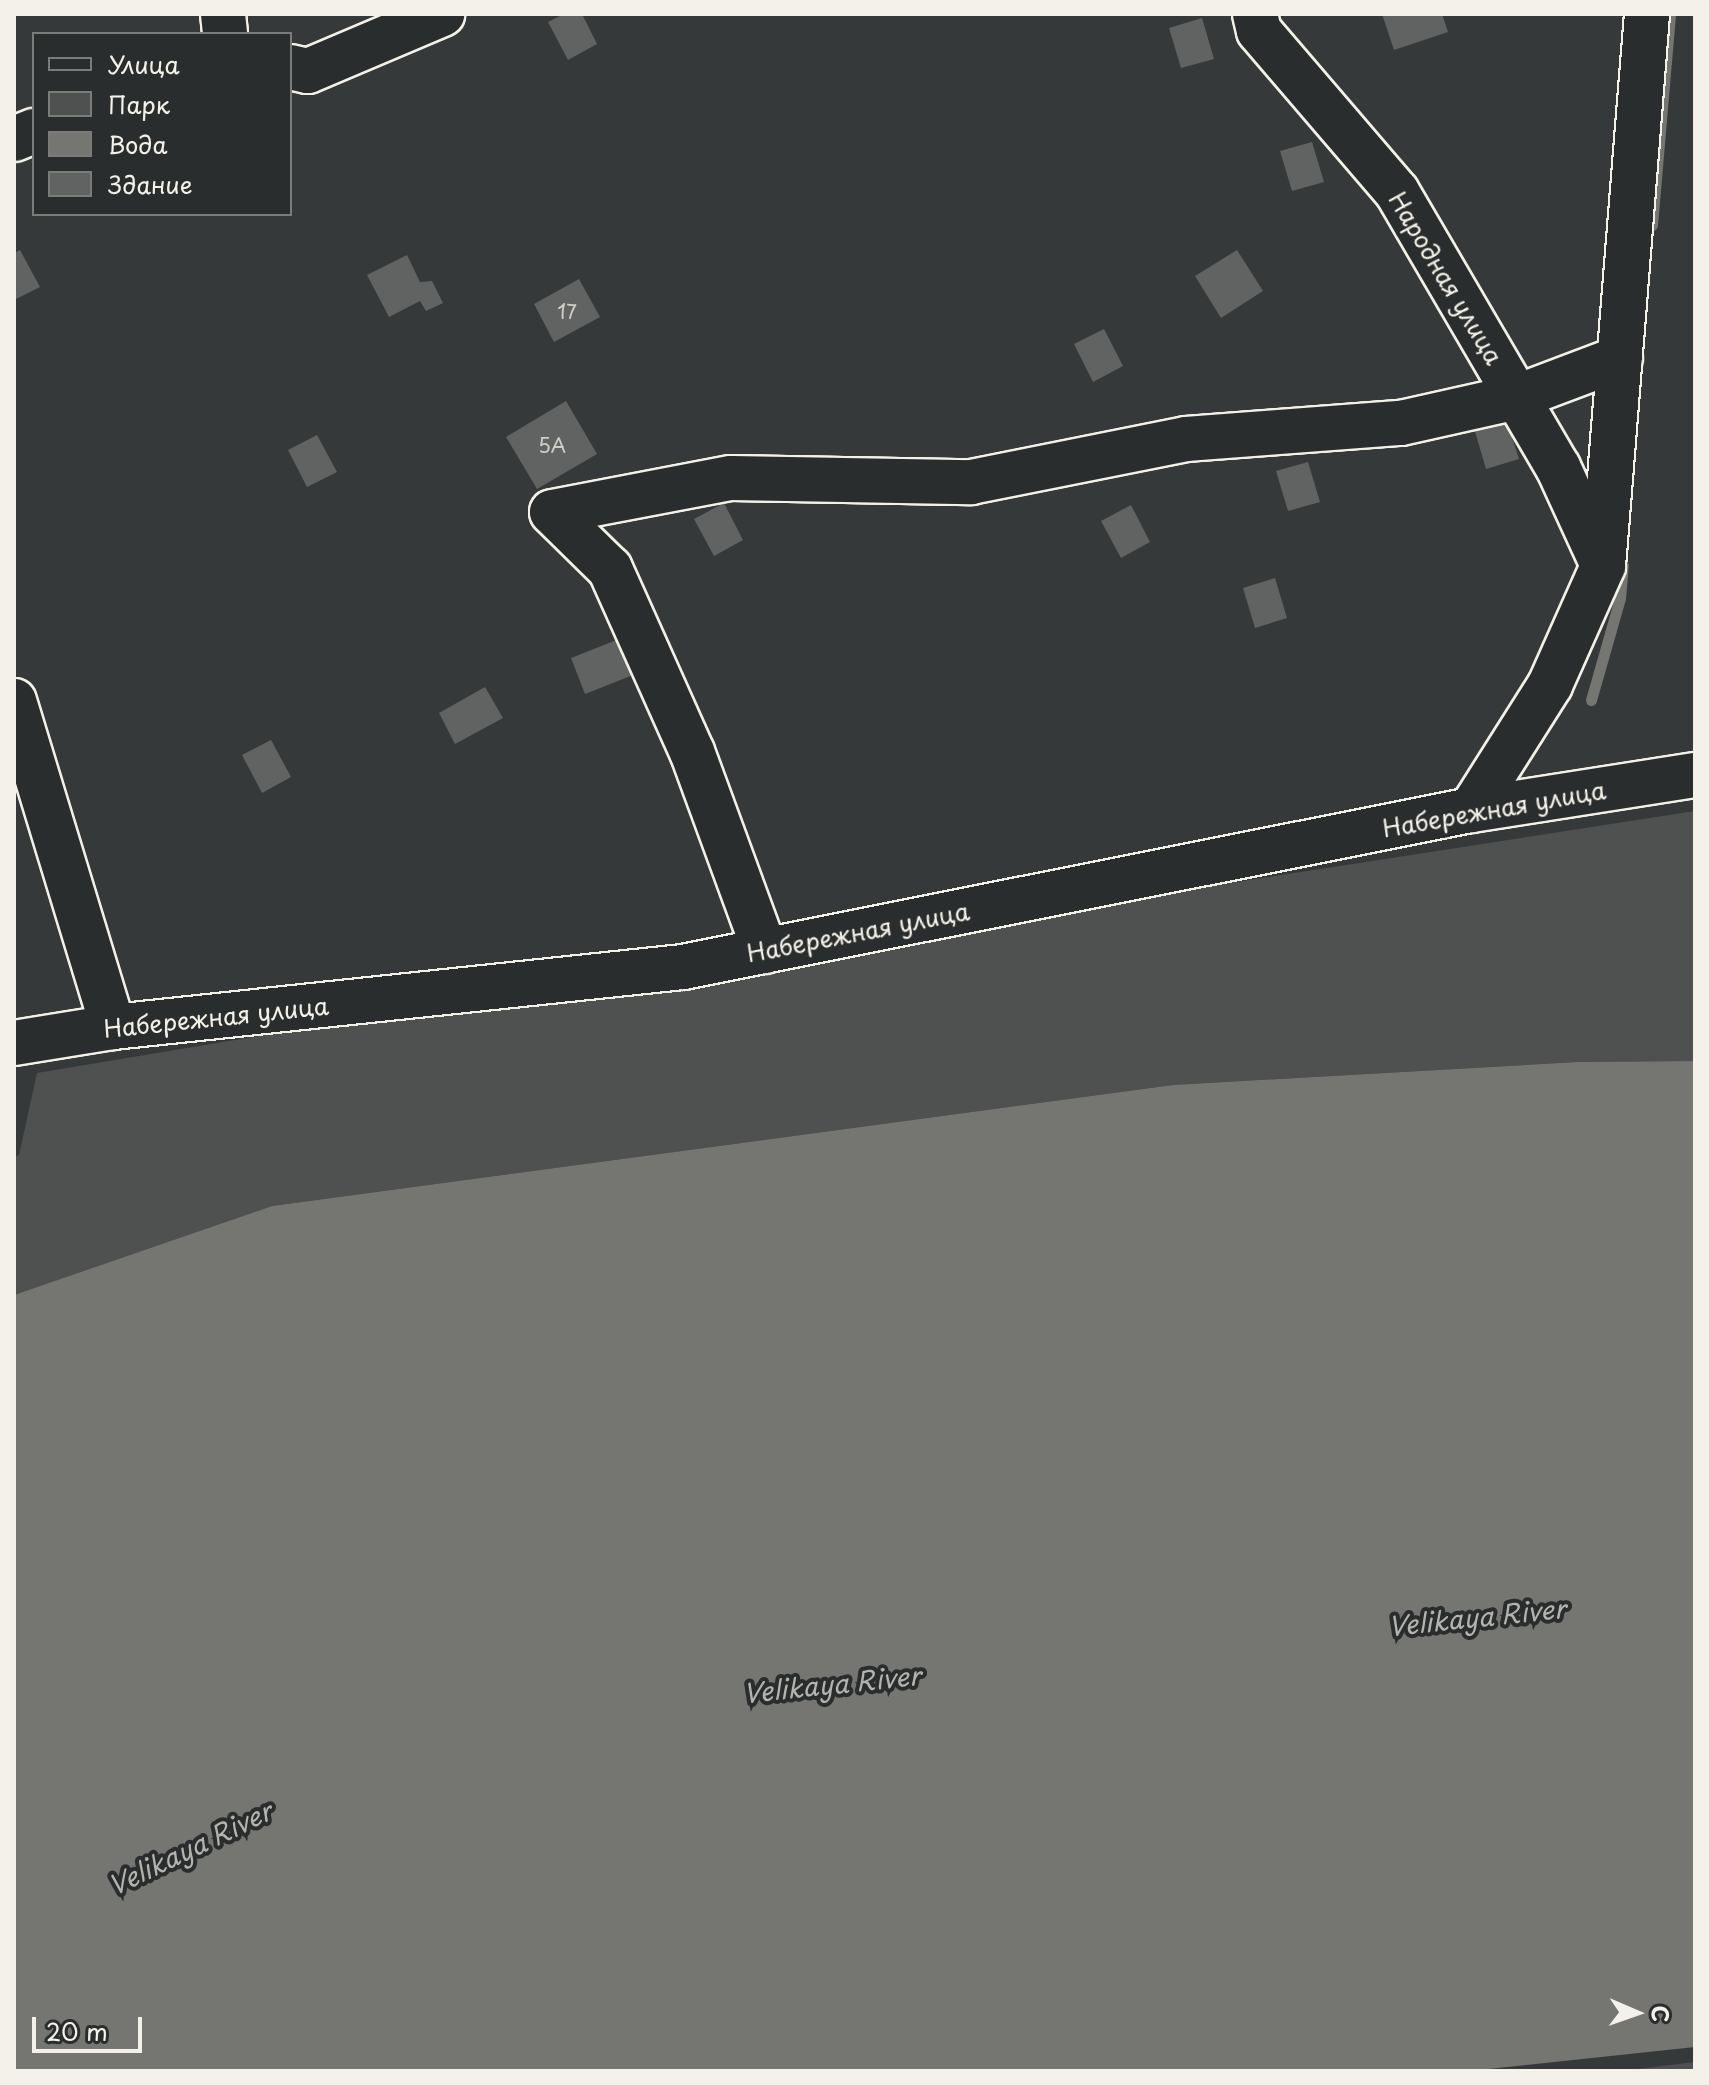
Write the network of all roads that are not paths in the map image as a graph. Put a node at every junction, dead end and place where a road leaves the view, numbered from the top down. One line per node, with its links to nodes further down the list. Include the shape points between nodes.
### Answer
1 (442, 14): 4 (street, via 308,71)
2 (1255, 14): 6 (street, Народная улица, via 1259,31 1397,192)
3 (1647, 14): 5 (street)
4 (292, 67)
5 (1620, 358): 6 (street); 7 (street)
6 (1517, 397): 7 (street, Народная улица, via 1558,467); 11 (street, via 1401,423 1186,439 971,482 731,478 552,512 610,569 692,752)
7 (1603, 566): 10 (street, via 1550,685)
8 (14, 701): 12 (street)
9 (1695, 775): 10 (street, Набережная улица)
10 (1471, 810): 11 (street, Набережная улица)
11 (765, 951): 12 (street, Набережная улица, via 683,967)
12 (113, 1027): 13 (street, Набережная улица)
13 (14, 1043)

